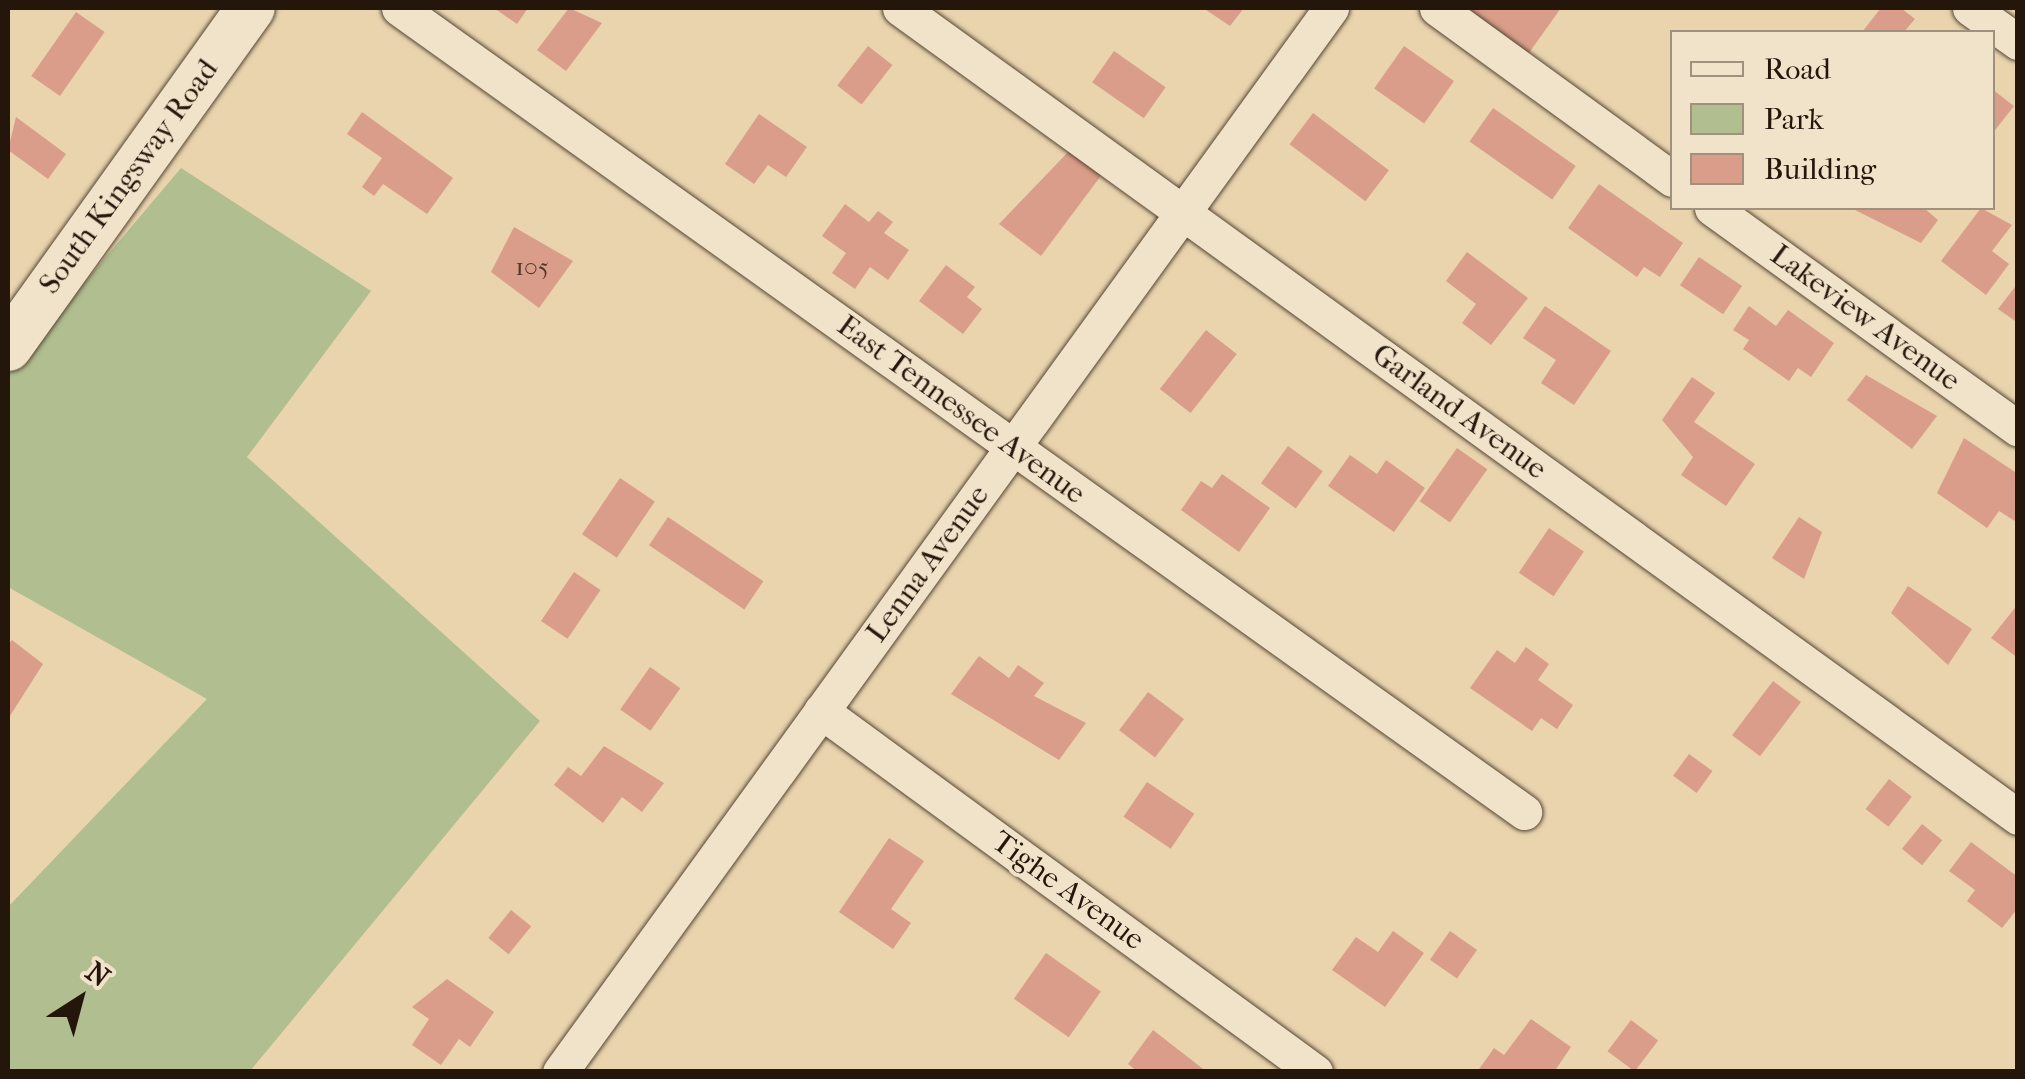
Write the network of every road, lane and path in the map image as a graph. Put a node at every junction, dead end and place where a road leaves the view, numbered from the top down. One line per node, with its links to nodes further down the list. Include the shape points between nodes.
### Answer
1 (250, 8): 11 (street, South Kingsway Road)
2 (398, 8): 13 (street, East Tennessee Avenue)
3 (900, 8): 10 (street, Garland Avenue)
4 (1331, 8): 10 (street, Lenna Avenue)
5 (1436, 8): 8 (street)
6 (1970, 8): 7 (street)
7 (2018, 42)
8 (1670, 178)
9 (1715, 210): 12 (street, Lakeview Avenue)
10 (1182, 212): 13 (street, Lenna Avenue); 16 (street, Garland Avenue)
11 (8, 347)
12 (2018, 429)
13 (1013, 446): 14 (street, Lenna Avenue); 15 (street, East Tennessee Avenue)
14 (822, 710): 17 (street, Lenna Avenue); 18 (street, Tighe Avenue)
15 (1524, 812)
16 (2018, 817)
17 (560, 1072)
18 (1316, 1072)

